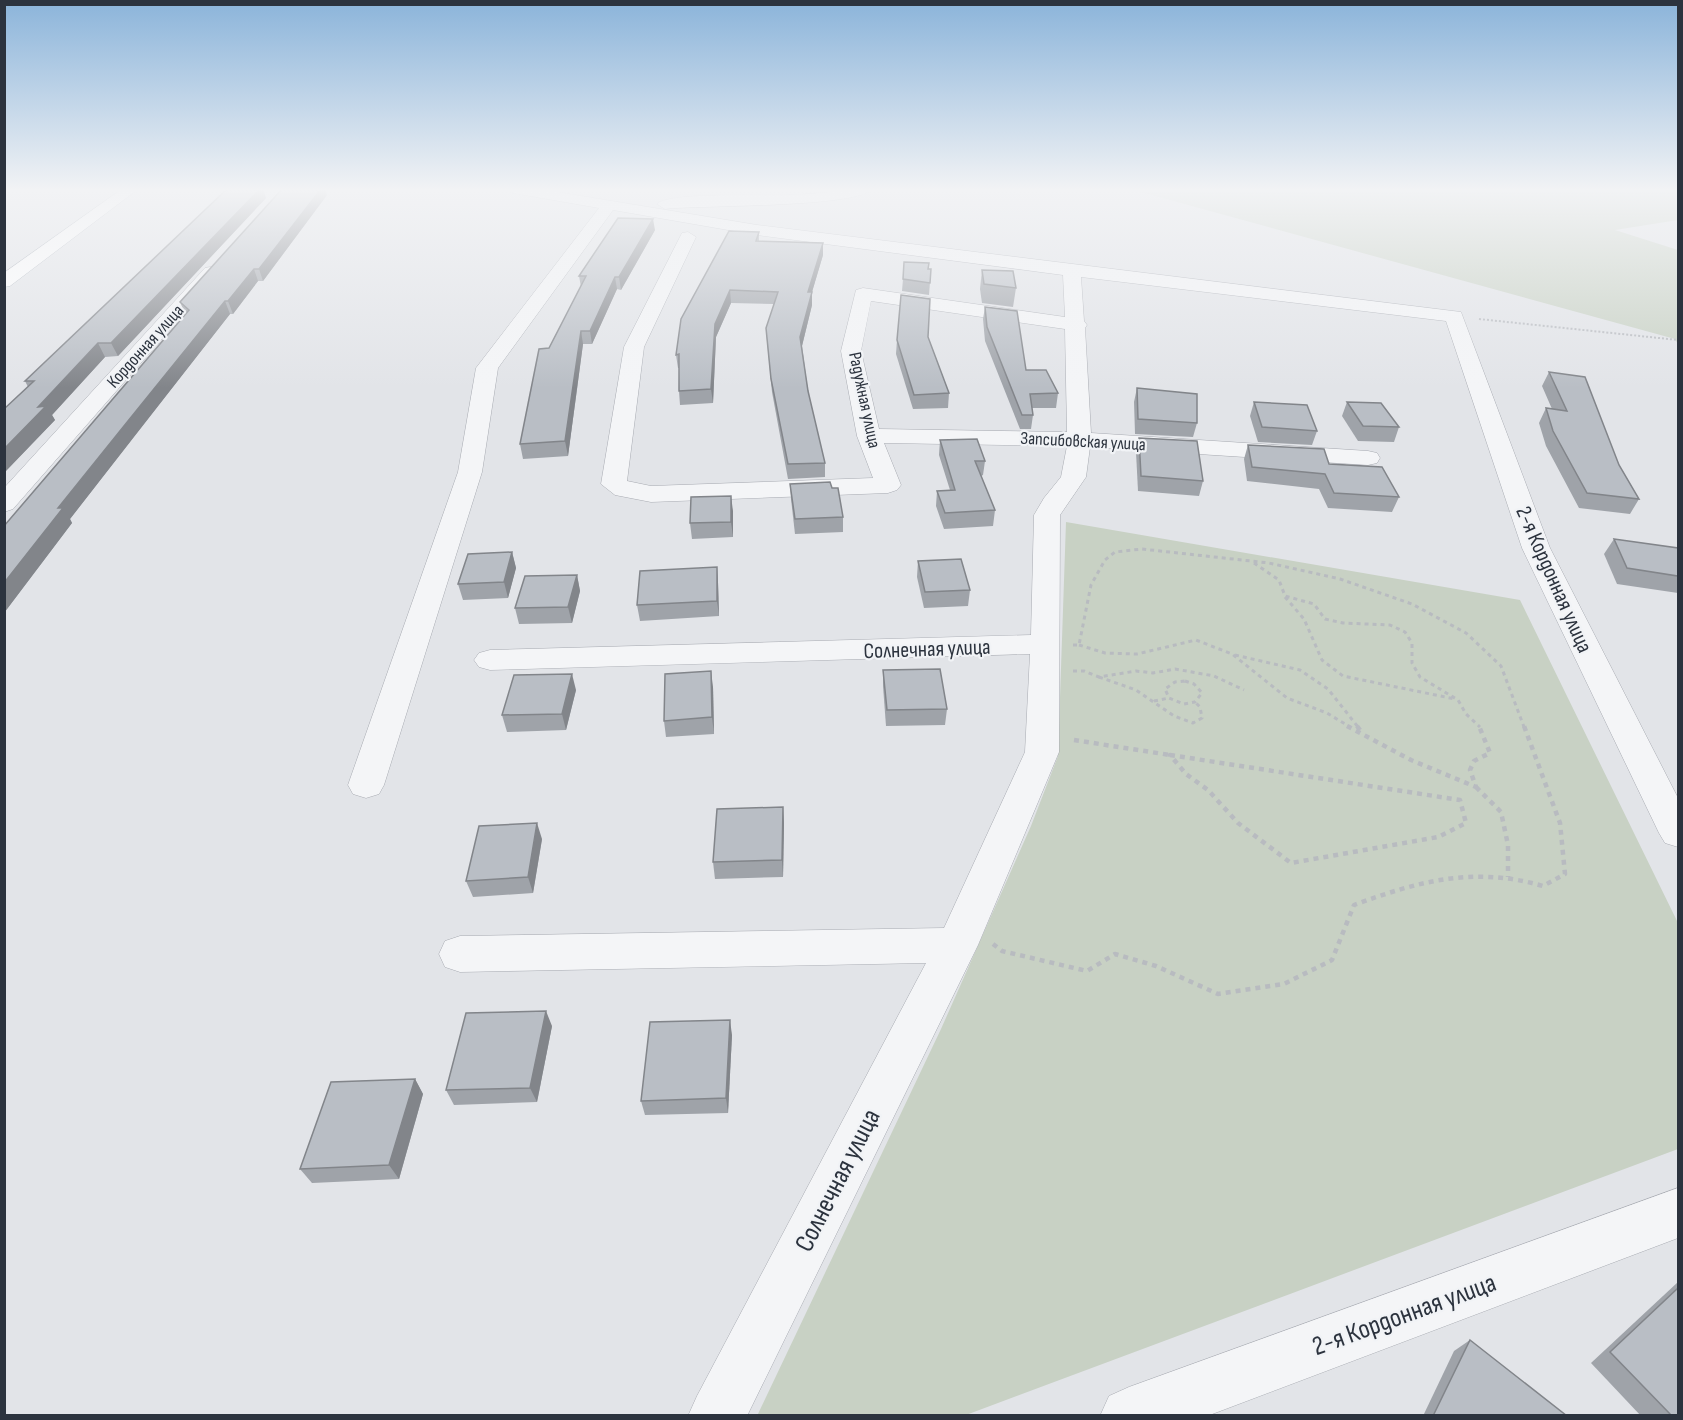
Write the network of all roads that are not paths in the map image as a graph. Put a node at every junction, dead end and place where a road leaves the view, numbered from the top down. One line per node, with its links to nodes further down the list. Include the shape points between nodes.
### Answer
1 (41, 255): 7 (main road)
2 (572, 255): 15 (street, via 488,368 470,472)
3 (679, 255): 9 (street, Радужная улица, via 634,347 614,484 624,490 651,494 888,485)
4 (952, 255): 6 (street)
5 (223, 259): 12 (street, Кордонная улица)
6 (1072, 271): 8 (street); 16 (street, 2-я Кордонная улица, via 1454,316 1536,548)
7 (4, 282)
8 (1077, 325): 9 (street, Радужная улица, via 864,284 851,351); 10 (street)
9 (869, 436): 10 (street, Запсибовская улица)
10 (1079, 439): 11 (street, Запсибовская улица); 13 (street, via 1076,472 1067,489 1050,504 1047,515)
11 (1368, 458)
12 (4, 504)
13 (1057, 653): 14 (street, Солнечная улица); 17 (street, Солнечная улица, via 1042,752)
14 (490, 660)
15 (366, 784)
16 (1678, 832)
17 (962, 934): 18 (street); 20 (street, Солнечная улица)
18 (460, 954)
19 (1678, 1213): 21 (street, 2-я Кордонная улица)
20 (717, 1416)
21 (1129, 1416)

